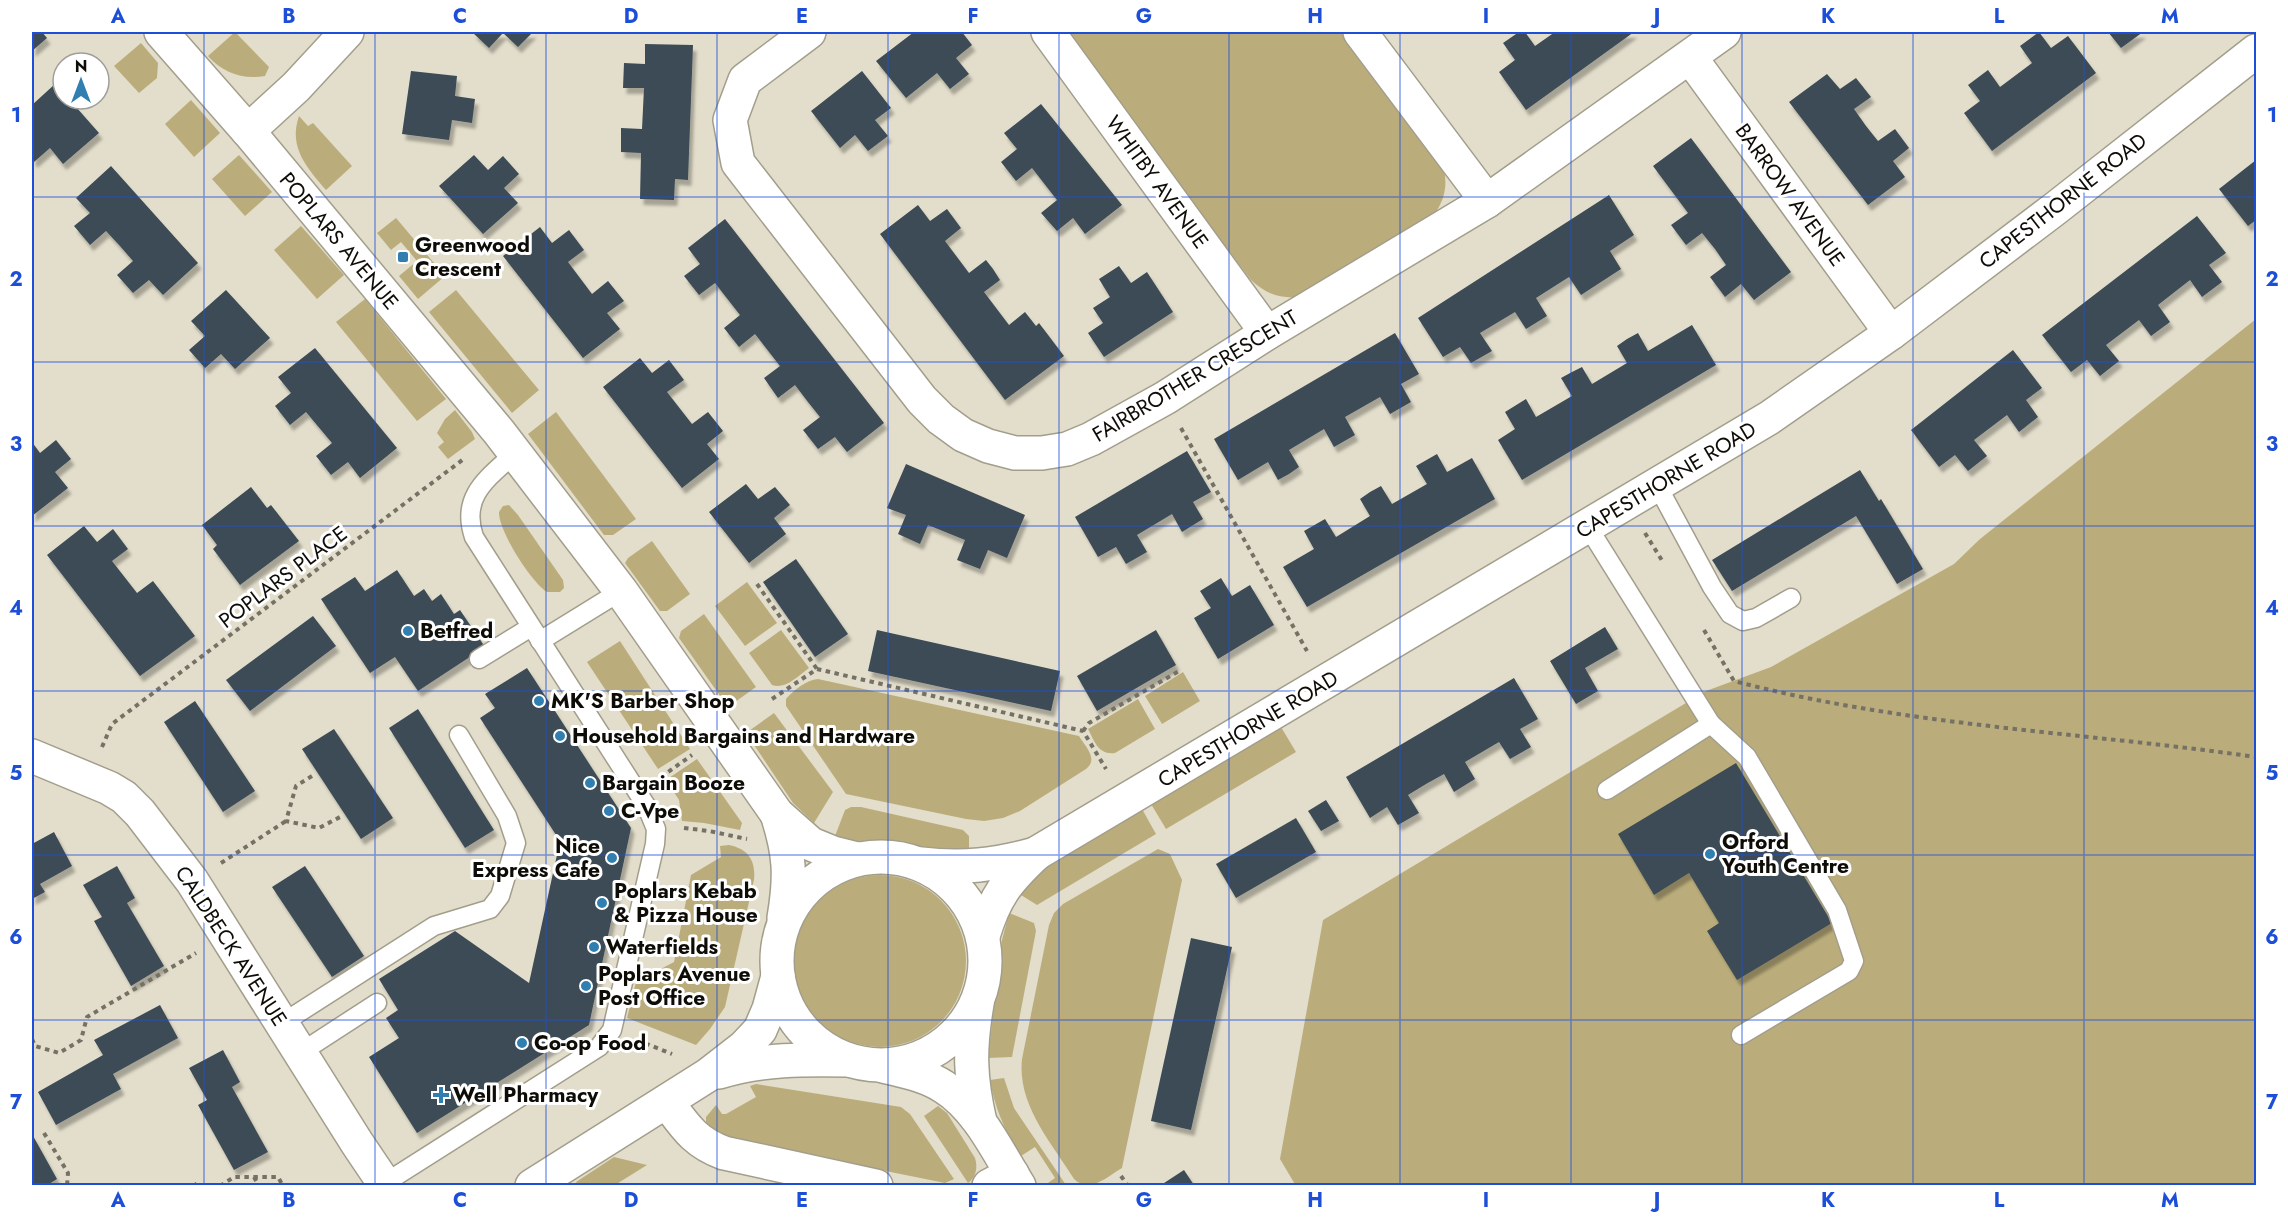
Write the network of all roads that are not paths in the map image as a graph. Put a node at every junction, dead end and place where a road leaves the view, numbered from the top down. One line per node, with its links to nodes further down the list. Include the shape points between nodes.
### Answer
1 (160, 32): 9 (street, POPLARS AVENUE)
2 (347, 32): 9 (street)
3 (809, 32): 11 (street, FAIRBROTHER CRESCENT, via 745,80 730,120 738,163 922,400 963,435 1015,453 1067,449 1165,398)
4 (1048, 32): 11 (street, WHITBY AVENUE)
5 (1360, 32): 10 (street)
6 (1724, 32): 8 (street, FAIRBROTHER CRESCENT)
7 (2256, 51): 12 (street, CAPESTHORNE ROAD)
8 (1690, 57): 10 (street, FAIRBROTHER CRESCENT); 12 (street, BARROW AVENUE)
9 (248, 131): 13 (street, POPLARS AVENUE)
10 (1487, 201): 11 (street, FAIRBROTHER CRESCENT)
11 (1267, 333)
12 (1891, 333): 14 (street, CAPESTHORNE ROAD, via 1768,418)
13 (507, 443): 16 (street, POPLARS AVENUE); 18 (lane, via 472,501 470,524 474,537)
14 (1657, 485): 15 (street, CAPESTHORNE ROAD); 17 (lane, via 1730,614 1743,621 1756,618)
15 (1588, 527): 20 (lane); 25 (street, CAPESTHORNE ROAD)
16 (621, 591): 18 (lane); 24 (street, POPLARS AVENUE)
17 (1791, 598)
18 (536, 634): 19 (lane); 41 (lane, via 639,793 656,829 612,1030 599,1047)
19 (479, 659)
20 (1711, 724): 23 (lane); 34 (lane, via 1747,757 1837,910 1854,962 1848,971)
21 (459, 735): 33 (lane, via 507,816 516,843 500,896 490,909 434,926)
22 (32, 756): 33 (street, CALDBECK AVENUE, via 110,788 140,813 192,881)
23 (1607, 790)
24 (777, 814): 26 (street, POPLARS AVENUE, via 811,844); 28 (street, POPLARS AVENUE, via 789,858 790,886)
25 (1037, 853): 27 (street, CAPESTHORNE ROAD, via 982,866); 29 (street, CAPESTHORNE ROAD, via 1000,892)
26 (857, 860): 27 (street, via 890,857); 28 (street, via 826,873 800,895)
27 (921, 864): 29 (street, via 949,881 970,906)
28 (783, 925): 30 (street, via 777,950)
29 (982, 936): 31 (street, via 985,968)
30 (778, 976): 36 (street, via 786,1004 802,1028 823,1048); 37 (street, via 760,1030)
31 (978, 1000): 36 (street, via 962,1027 938,1048 909,1062); 39 (street, via 970,1058)
32 (377, 1003): 35 (lane)
33 (281, 1024): 35 (street, CALDBECK AVENUE)
34 (1741, 1035)
35 (300, 1053): 41 (street, CALDBECK AVENUE)
36 (863, 1063): 37 (street, via 780,1060); 39 (street, via 916,1075 943,1086 958,1097)
37 (708, 1075): 38 (street)
38 (668, 1102): 42 (street); 43 (street, via 693,1137 710,1148)
39 (980, 1124): 40 (street)
40 (1007, 1181)
41 (385, 1184)
42 (532, 1185)
43 (876, 1185)

